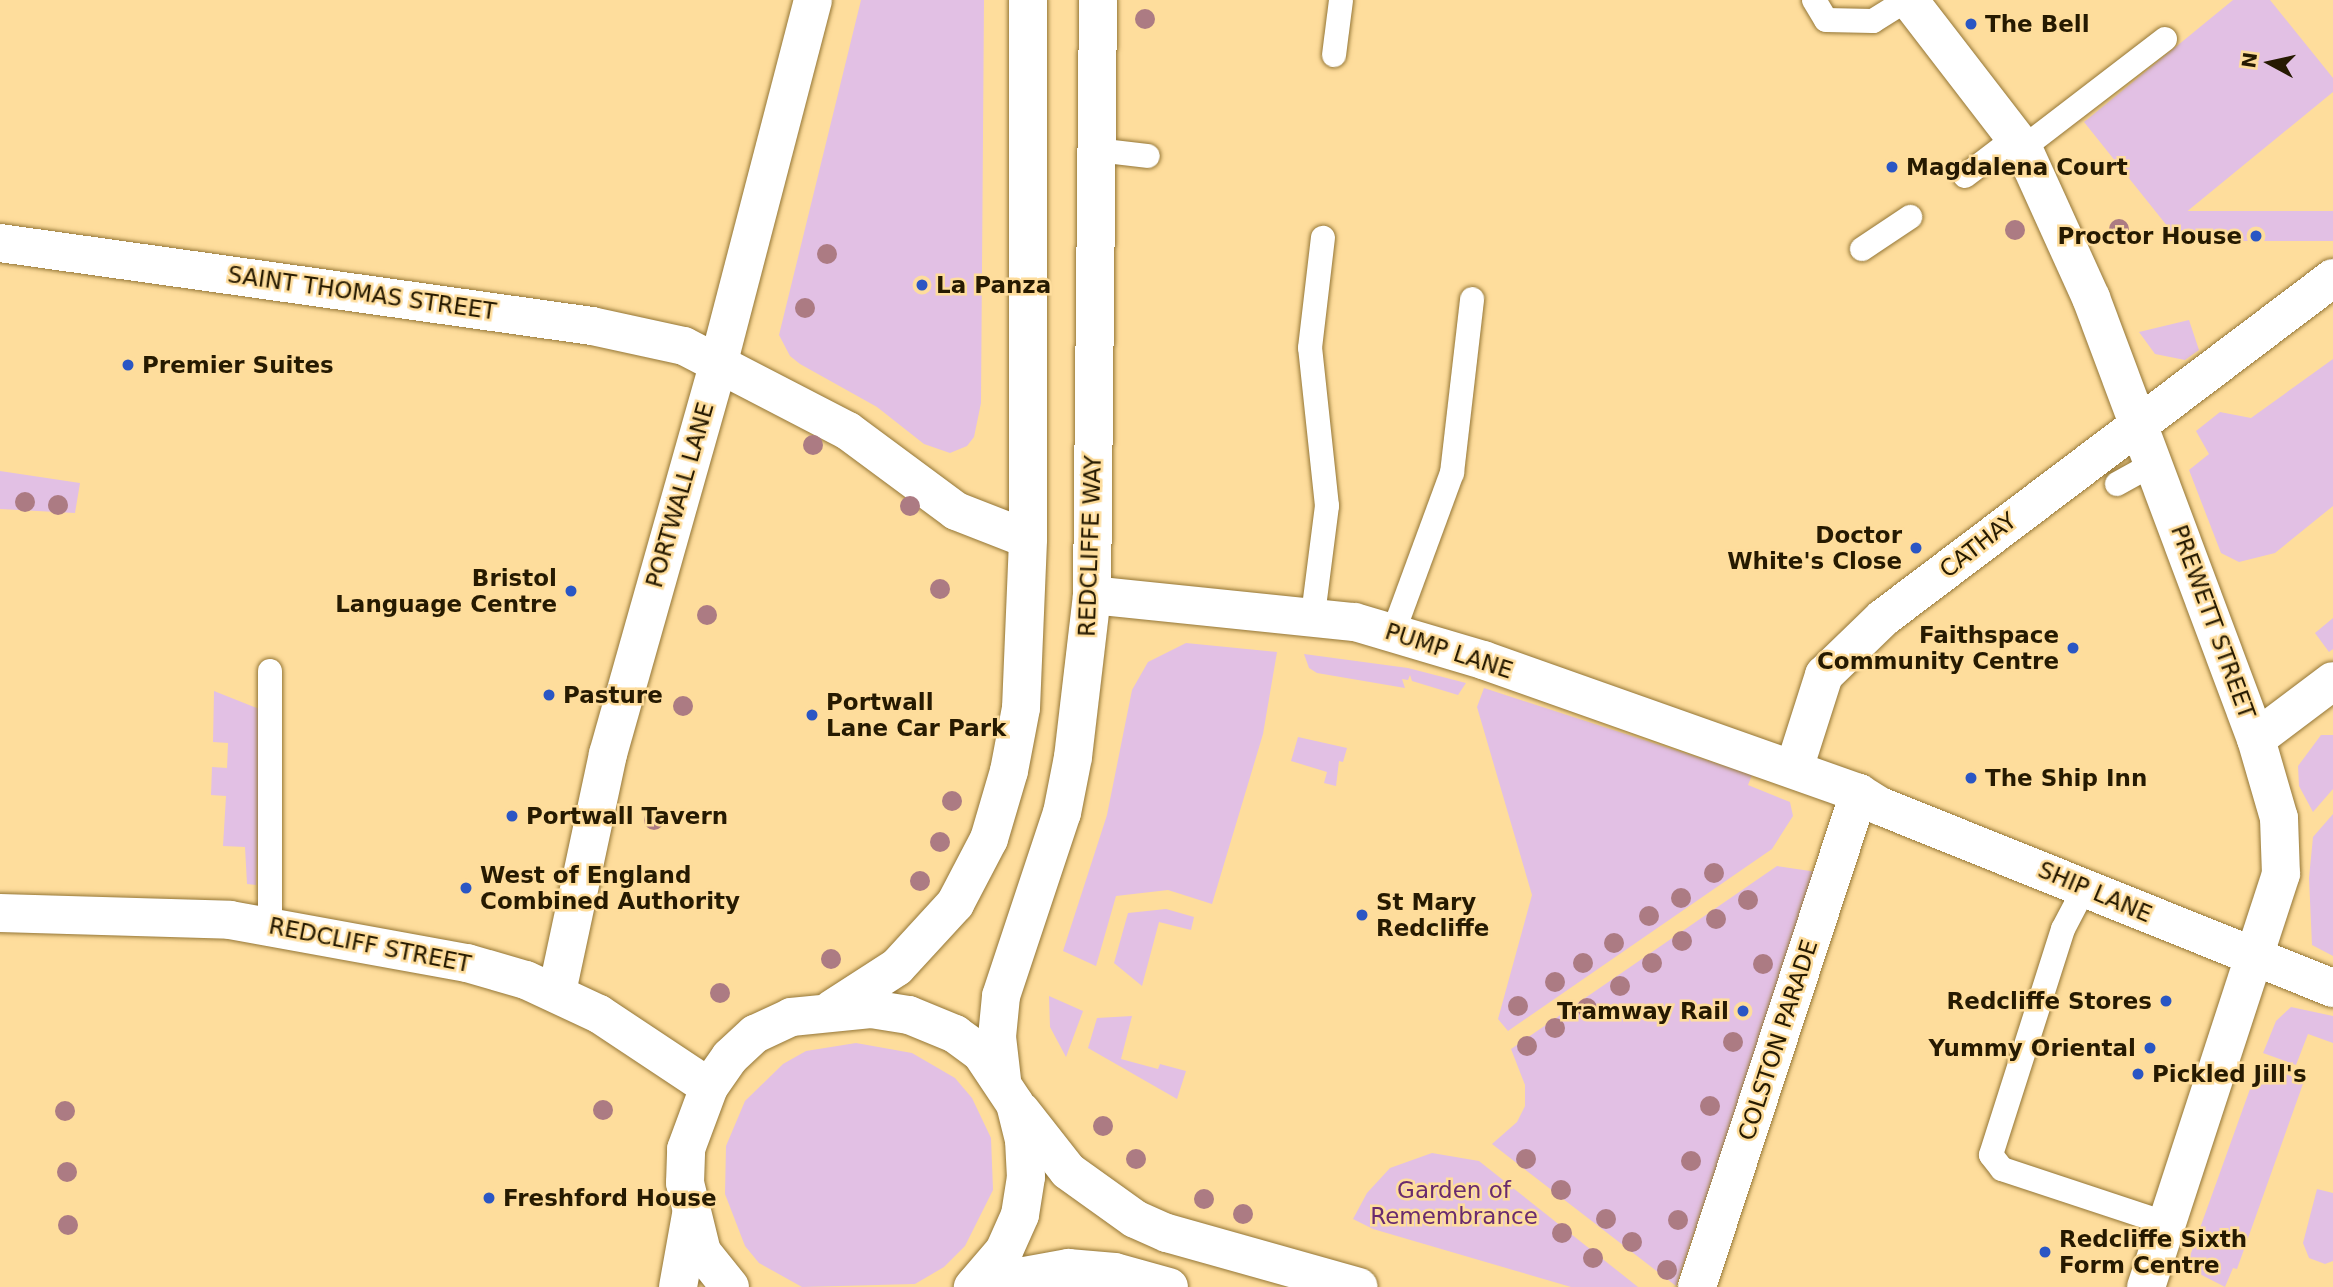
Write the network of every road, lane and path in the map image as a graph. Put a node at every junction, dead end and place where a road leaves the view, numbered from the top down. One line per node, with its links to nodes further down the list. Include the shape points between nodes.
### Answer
1 (813, 0): 19 (street, PORTWALL LANE)
2 (1028, 0): 23 (street)
3 (1098, 0): 10 (street, REDCLIFFE WAY)
4 (1342, 0): 8 (lane)
5 (1814, 0): 6 (lane, via 1826,20 1873,21)
6 (1908, 0): 9 (street, PREWETT STREET)
7 (2165, 39): 9 (lane)
8 (1334, 55)
9 (2019, 143): 12 (lane); 20 (street, PREWETT STREET, via 2091,298)
10 (1097, 150): 11 (lane); 24 (street, REDCLIFFE WAY)
11 (1148, 156)
12 (1965, 176)
13 (1910, 217): 16 (lane)
14 (1323, 238): 25 (lane, via 1310,348 1327,506)
15 (0, 243): 19 (street, SAINT THOMAS STREET, via 592,326 684,346)
16 (1863, 249)
17 (2333, 278): 20 (street, CATHAY)
18 (1472, 299): 26 (lane, via 1452,472)
19 (719, 361): 23 (street, SAINT THOMAS STREET, via 848,431 956,511); 37 (street, PORTWALL LANE, via 607,754)
20 (2137, 422): 21 (street, PREWETT STREET); 30 (street, CATHAY, via 1883,618 1824,675)
21 (2153, 464): 22 (lane); 29 (street, PREWETT STREET)
22 (2117, 484)
23 (1028, 539): 38 (street, via 1021,708 989,839 969,880 936,927 897,967)
24 (1092, 595): 25 (street, PUMP LANE); 40 (street, REDCLIFFE WAY, via 1062,813 1001,996 997,1037)
25 (1313, 615): 26 (street, PUMP LANE)
26 (1393, 633): 30 (street, PUMP LANE)
27 (270, 671): 34 (lane)
28 (2333, 681): 29 (street)
29 (2256, 739): 35 (street, PREWETT STREET, via 2279,818 2281,874)
30 (1794, 769): 31 (street, PUMP LANE)
31 (1858, 793): 32 (street, SHIP LANE); 48 (street, COLSTON PARADE)
32 (2084, 889): 35 (street, SHIP LANE); 42 (lane, via 2063,929 1991,1155 2002,1169)
33 (0, 913): 34 (street, REDCLIFF STREET)
34 (270, 924): 37 (street, REDCLIFF STREET, via 467,963)
35 (2257, 956): 36 (street, SHIP LANE); 42 (street, PREWETT STREET)
36 (2333, 988)
37 (557, 992): 39 (street, REDCLIFF STREET, via 617,1023)
38 (832, 1009): 39 (street, via 791,1017 755,1034 730,1057); 40 (street, via 909,1016 955,1034 981,1053)
39 (709, 1087): 41 (street, via 687,1149)
40 (1009, 1092): 43 (street, REDCLIFFE WAY, via 1024,1140 1026,1177 1020,1215 1004,1251); 47 (street, via 1068,1171 1135,1219 1167,1233)
41 (691, 1215): 44 (street); 45 (street, via 702,1252)
42 (2165, 1223): 49 (street, PREWETT STREET)
43 (974, 1286): 46 (street, via 1068,1268 1105,1270)
44 (678, 1287)
45 (730, 1287)
46 (1169, 1287)
47 (1359, 1287)
48 (1697, 1287)
49 (2146, 1287)

